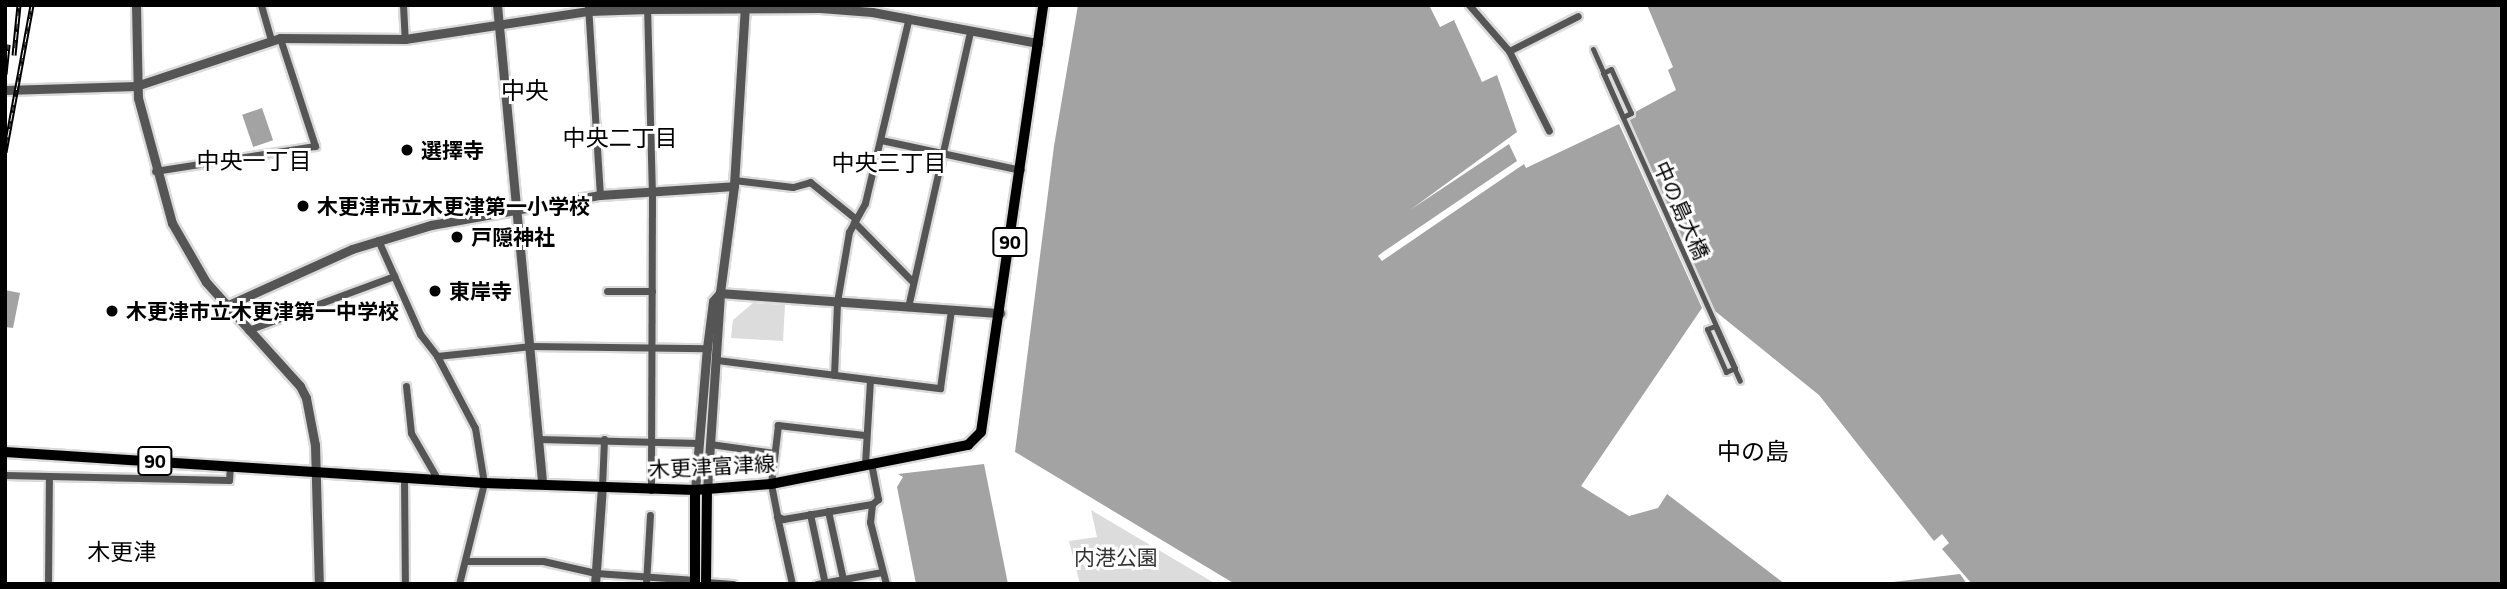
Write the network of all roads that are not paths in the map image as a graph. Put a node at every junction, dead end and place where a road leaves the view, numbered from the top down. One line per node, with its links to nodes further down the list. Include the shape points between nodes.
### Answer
1 (136, 5): 19 (street)
2 (261, 5): 15 (street)
3 (403, 5): 14 (street)
4 (498, 5): 12 (street)
5 (1043, 5): 16 (main road, 木更津富津線 / 90)
6 (1469, 5): 18 (street)
7 (745, 6): 8 (street); 11 (street, via 820,8); 26 (street)
8 (648, 7): 9 (street); 27 (street)
9 (589, 8): 12 (street); 28 (street)
10 (1578, 16): 18 (street)
11 (908, 21): 13 (street); 22 (street)
12 (499, 24): 14 (street); 29 (street)
13 (970, 32): 16 (street); 23 (street)
14 (405, 39): 15 (street)
15 (276, 40): 19 (street); 25 (street, via 315,146)
16 (1038, 43): 24 (main road, 木更津富津線 / 90)
17 (1593, 49): 50 (street, 中の島大橋, via 1623,117 1631,113 1611,69 1603,73 1735,368 1726,372 1707,329 1715,326 1725,348 1730,359 1735,370)
18 (1509, 51): 21 (street)
19 (136, 86): 20 (street); 25 (street)
20 (5, 90)
21 (1549, 131)
22 (881, 140): 23 (street); 30 (street, via 865,204)
23 (942, 155): 24 (street); 33 (street)
24 (1021, 170): 41 (main road, 木更津富津線 / 90)
25 (155, 171): 38 (street, via 180,241)
26 (734, 183): 27 (street); 30 (street, via 793,187 810,183); 36 (street)
27 (652, 190): 28 (street); 35 (street)
28 (600, 195): 29 (street)
29 (518, 209): 31 (street); 43 (street)
30 (855, 220): 33 (street); 37 (street)
31 (378, 240): 32 (street); 38 (street)
32 (394, 276): 42 (street); 46 (street, via 420,334)
33 (912, 281): 39 (street)
34 (607, 291): 35 (street)
35 (652, 291): 44 (street)
36 (720, 293): 37 (street); 45 (street, via 713,301); 47 (street)
37 (837, 302): 39 (street); 48 (street)
38 (226, 306): 42 (street)
39 (908, 307): 40 (street)
40 (951, 310): 41 (street); 49 (street, via 940,388)
41 (1000, 313): 60 (main road, 木更津富津線 / 90, via 976,440)
42 (248, 330): 62 (street, via 303,392)
43 (531, 346): 44 (street); 46 (street); 53 (street)
44 (653, 347): 45 (street); 55 (street)
45 (707, 348): 56 (street)
46 (437, 356): 67 (street, via 475,428)
47 (717, 360): 48 (street); 57 (street)
48 (834, 375): 49 (street)
49 (870, 381): 52 (street)
50 (1740, 381)
51 (406, 386): 66 (street, via 411,433)
52 (864, 435): 59 (street, via 778,425); 60 (street)
53 (538, 439): 54 (street); 68 (street)
54 (604, 439): 55 (street); 70 (street)
55 (652, 439): 56 (street); 71 (street)
56 (699, 443): 72 (street)
57 (710, 444): 59 (street); 72 (street)
58 (5, 452): 61 (main road, 木更津富津線 / 90)
59 (774, 453): 69 (street)
60 (868, 464): 69 (main road, 木更津富津線 / 90); 73 (street, via 878,499)
61 (230, 465): 62 (main road, 木更津富津線 / 90); 64 (street, via 229,480)
62 (316, 470): 65 (main road, 木更津富津線 / 90); 86 (street)
63 (5, 475): 64 (street)
64 (49, 476): 85 (street)
65 (404, 478): 66 (main road, 木更津富津線 / 90); 87 (street)
66 (438, 480): 67 (main road, 木更津富津線 / 90)
67 (484, 483): 68 (main road, 木更津富津線 / 90); 78 (street)
68 (542, 484): 70 (main road, 木更津富津線 / 90)
69 (771, 484): 72 (main road, 木更津富津線 / 90); 77 (street)
70 (602, 487): 71 (main road, 木更津富津線 / 90); 80 (street)
71 (651, 490): 72 (main road, 木更津富津線 / 90)
72 (701, 490): 83 (main road)
73 (872, 503): 74 (street); 79 (street, via 870,522)
74 (828, 511): 75 (street); 82 (street)
75 (810, 514): 77 (street); 84 (street)
76 (650, 515): 81 (street)
77 (777, 516): 91 (street)
78 (466, 561): 80 (street, via 543,561); 88 (street)
79 (882, 572): 82 (street); 92 (street)
80 (596, 573): 81 (street); 89 (street)
81 (646, 580): 83 (street)
82 (843, 581): 84 (street)
83 (700, 583): 90 (street)
84 (822, 583)
85 (48, 584)
86 (319, 584)
87 (405, 584)
88 (459, 584)
89 (595, 584)
90 (733, 584)
91 (792, 584)
92 (886, 584)

